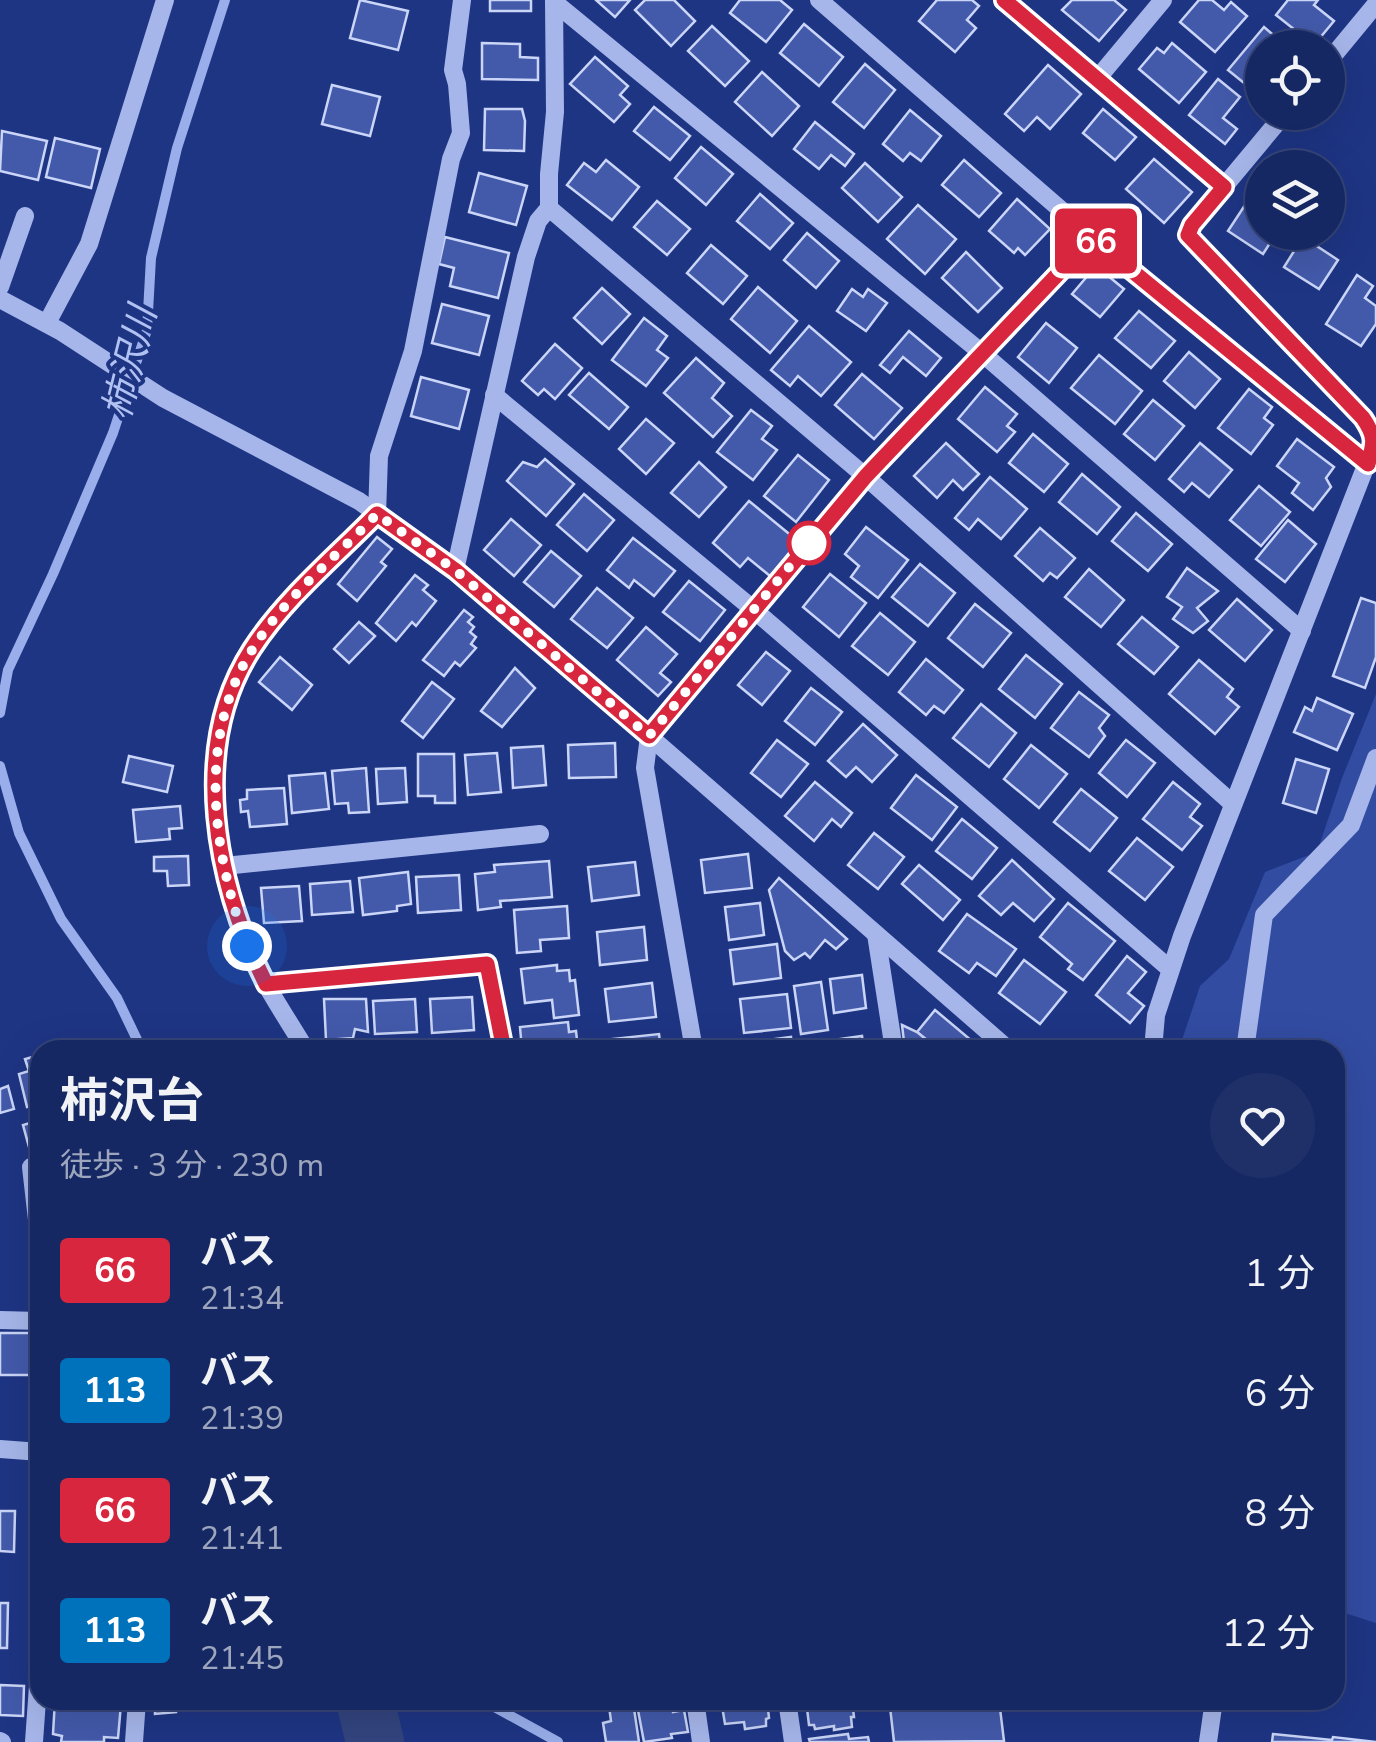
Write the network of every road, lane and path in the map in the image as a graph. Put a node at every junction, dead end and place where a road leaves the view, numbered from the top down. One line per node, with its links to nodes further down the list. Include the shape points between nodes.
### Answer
1 (165, 0): 17 (street, via 89,244)
2 (462, 0): 22 (street, via 453,70 461,133 414,351 379,456)
3 (819, 0): 14 (street)
4 (1004, 0): 9 (street)
5 (1162, 0): 9 (street)
6 (554, 1): 12 (street); 18 (street)
7 (1376, 4): 8 (street)
8 (1345, 41)
9 (1097, 79): 11 (street)
10 (1271, 130): 11 (street)
11 (1224, 187): 20 (street, via 1188,235 1363,418 1373,431)
12 (549, 208): 19 (street, via 526,256); 21 (street)
13 (25, 216): 15 (street)
14 (1092, 238): 18 (street); 20 (street)
15 (0, 287)
16 (0, 299): 17 (street)
17 (53, 327): 22 (street, via 164,398)
18 (982, 353): 21 (street); 25 (street)
19 (494, 395): 23 (street); 24 (street)
20 (1368, 464): 25 (street)
21 (866, 476): 24 (street); 28 (street)
22 (377, 514): 23 (street); 30 (street, via 278,614 236,678 218,743 216,814)
23 (455, 570): 26 (street)
24 (753, 608): 26 (street); 32 (street)
25 (1302, 631): 28 (street)
26 (649, 736): 31 (street); 36 (street, via 646,768)
27 (1376, 758): 40 (street, via 1351,824 1264,915)
28 (1233, 804): 32 (street)
29 (540, 834): 30 (street)
30 (224, 866): 33 (street, via 234,912)
31 (876, 934): 37 (street); 38 (street)
32 (1170, 969): 39 (street)
33 (266, 984): 34 (street); 35 (street, via 487,964)
34 (300, 1040)
35 (502, 1040)
36 (692, 1040)
37 (892, 1040)
38 (998, 1040)
39 (1154, 1040)
40 (1246, 1040)
41 (0, 1320): 42 (street)
42 (30, 1321)
43 (0, 1449): 44 (street)
44 (30, 1451)
45 (36, 1710): 50 (street)
46 (136, 1710): 51 (street)
47 (696, 1710): 52 (street)
48 (788, 1710): 53 (street)
49 (1213, 1710): 54 (street)
50 (34, 1742)
51 (134, 1742)
52 (701, 1742)
53 (793, 1742)
54 (1208, 1742)

